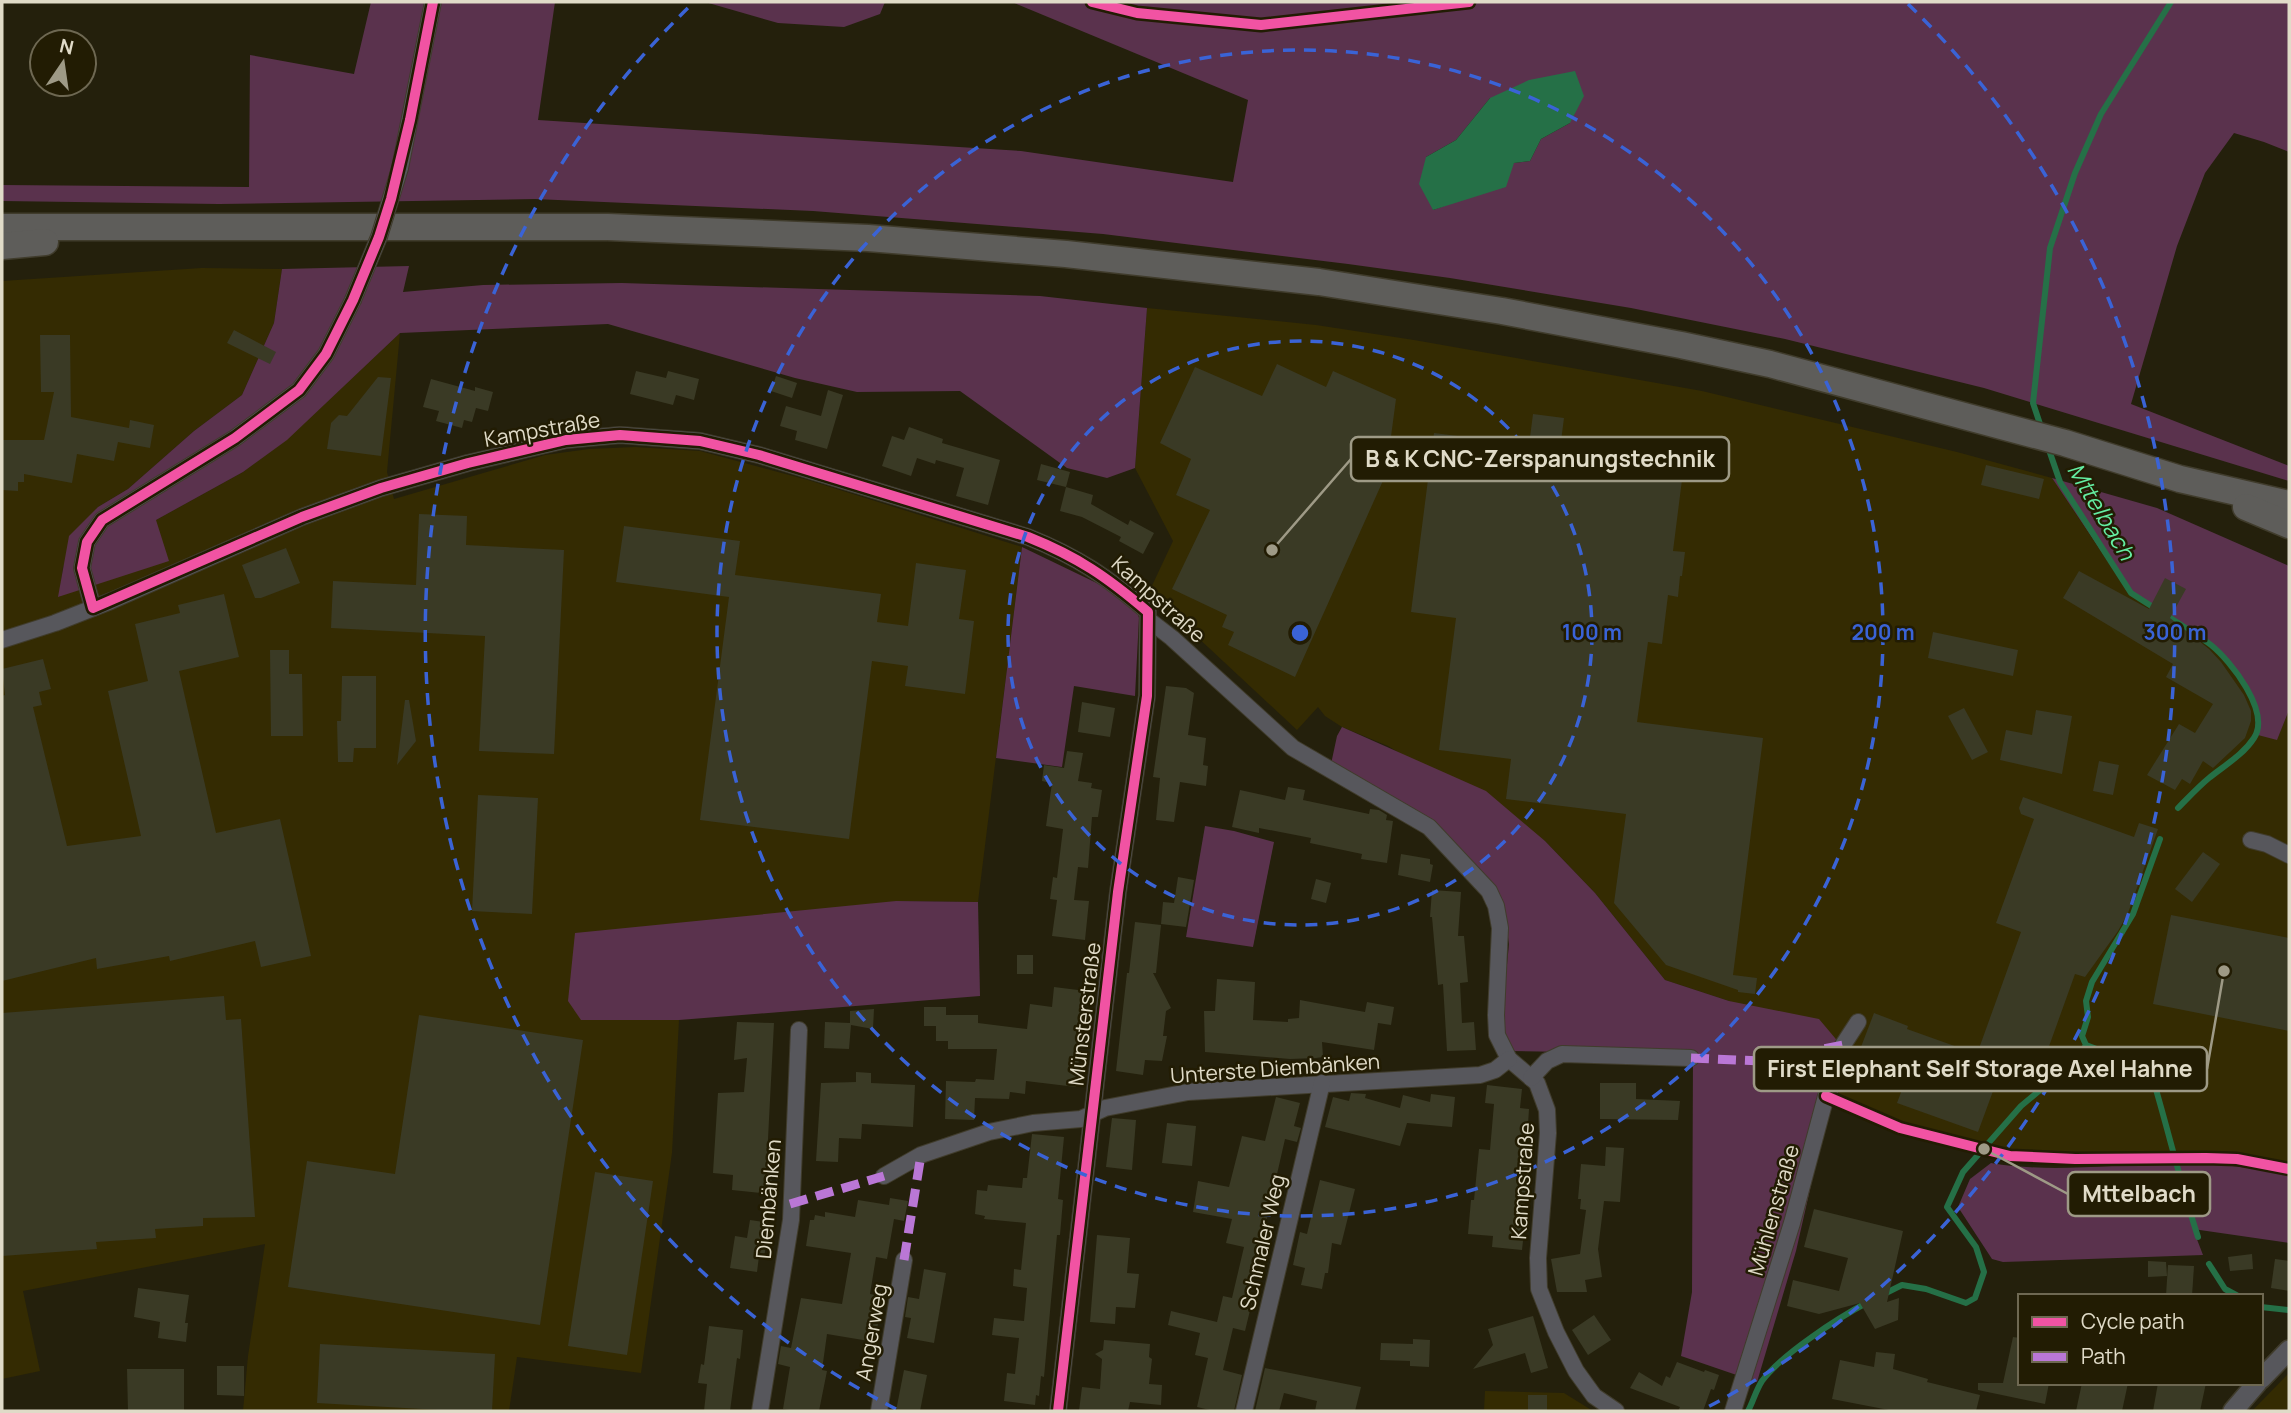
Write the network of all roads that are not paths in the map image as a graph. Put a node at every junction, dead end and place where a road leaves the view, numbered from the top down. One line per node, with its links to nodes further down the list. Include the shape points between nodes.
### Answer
1 (433, 2): 8 (street, bridge, via 400,168 379,237 326,354 299,390 235,438 102,520 86,542 82,568)
2 (2, 227): 3 (highway)
3 (215, 227): 4 (highway); 5 (highway, via 608,227 868,238 1306,280 1503,311 1769,364 2066,443)
4 (2, 246)
5 (2180, 479): 6 (highway); 7 (highway)
6 (2289, 504)
7 (2289, 525)
8 (93, 608): 9 (street, Kampstraße, via 302,517 381,488 566,440 620,435 700,441 759,455 1028,537 1110,580 1148,612); 10 (street, Kampstraße)
9 (1150, 621): 16 (street, Kampstraße, via 1293,748 1429,827 1489,891 1500,928 1497,1035); 19 (street, Münsterstraße, via 1147,696)
10 (2, 640)
11 (2251, 840): 12 (street)
12 (2289, 855)
13 (1858, 1022): 30 (street, Mühlenstraße, via 1843,1045 1826,1096)
14 (799, 1030): 25 (street, Diembänken, via 791,1220)
15 (1691, 1058): 17 (street, via 1562,1054 1547,1061)
16 (1509, 1059): 17 (street, Kampstraße); 18 (street, Unterste Diembänken, via 1480,1075)
17 (1531, 1078): 29 (street, Kampstraße, via 1547,1110 1548,1133 1539,1289 1576,1371 1594,1396)
18 (1322, 1083): 19 (street, Unterste Diembänken, via 1188,1092); 28 (street, Schmaler Weg)
19 (1092, 1114): 20 (street, Unterste Diembänken, via 989,1132 921,1154); 27 (street, Münsterstraße)
20 (884, 1176)
21 (904, 1259): 26 (street, Angerweg)
22 (2289, 1350): 23 (street)
23 (2263, 1377)
24 (2255, 1385): 31 (street)
25 (760, 1411)
26 (879, 1411)
27 (1058, 1411)
28 (1244, 1411)
29 (1616, 1411)
30 (1733, 1411)
31 (2233, 1411)

